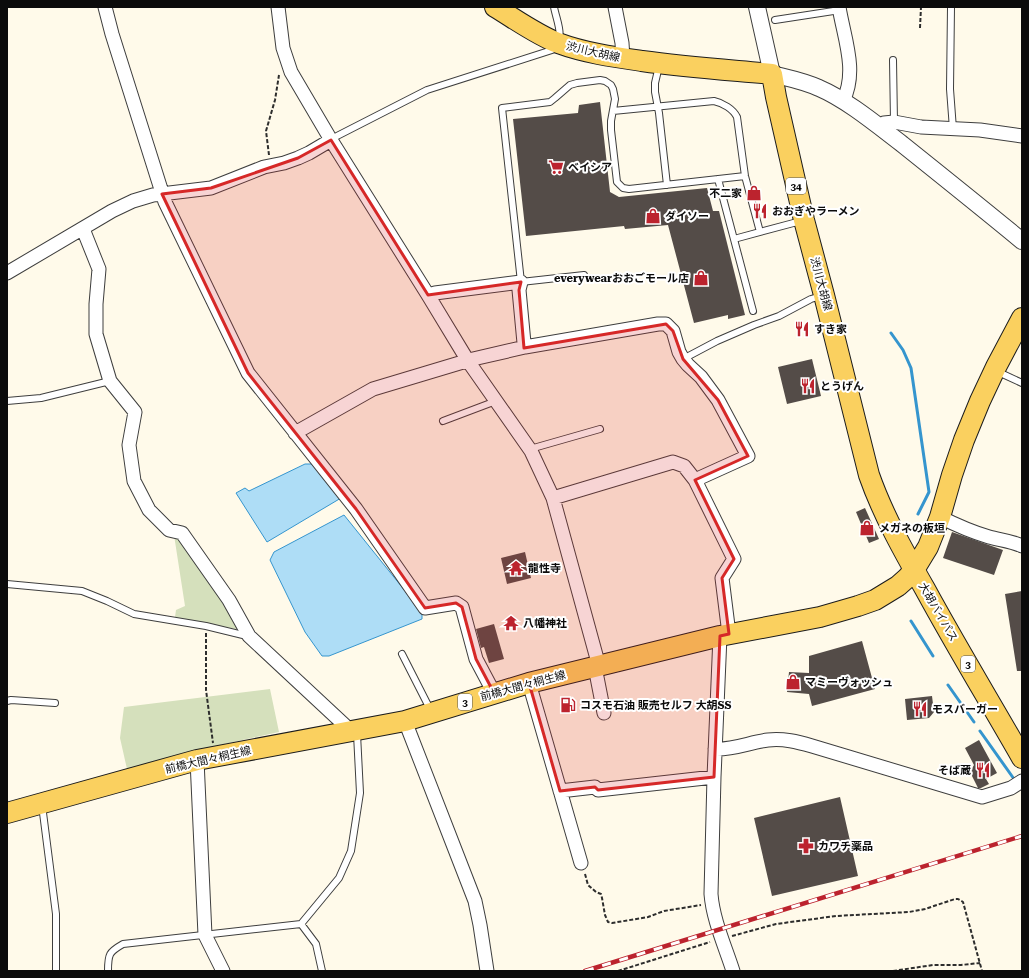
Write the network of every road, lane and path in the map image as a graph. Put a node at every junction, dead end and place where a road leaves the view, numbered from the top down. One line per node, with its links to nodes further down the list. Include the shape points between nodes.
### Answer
1 (105, 7): 30 (street)
2 (278, 7): 14 (street)
3 (495, 7): 12 (main road, 渋川大胡線)
4 (554, 7): 12 (lane, via 560,36)
5 (615, 7): 13 (street)
6 (757, 7): 17 (street)
7 (921, 7): 11 (path)
8 (951, 7): 23 (lane, via 950,89)
9 (839, 9): 10 (lane); 18 (street, via 850,73 848,90)
10 (775, 20)
11 (920, 28)
12 (558, 43): 13 (main road, 渋川大胡線); 25 (lane, via 547,52 427,90)
13 (623, 58): 16 (main road, 渋川大胡線)
14 (286, 59): 25 (street); 26 (path, via 277,81 275,100 266,131)
15 (893, 60): 21 (lane)
16 (659, 63): 17 (main road, 渋川大胡線); 19 (lane, via 655,83)
17 (772, 74): 18 (street, via 819,88); 31 (main road, 渋川大胡線 / 34)
18 (843, 101): 22 (street)
19 (658, 107): 20 (lane); 27 (lane, via 714,101 730,108 737,117); 29 (lane)
20 (613, 111): 29 (lane, via 610,130 617,182 623,188 629,189); 38 (lane, via 614,89 600,80 570,85 550,102 502,108)
21 (894, 122): 22 (street); 23 (street)
22 (879, 126): 35 (street)
23 (953, 129): 24 (street)
24 (1022, 136)
25 (331, 140): 26 (street, via 298,158); 39 (street)
26 (271, 165): 30 (street, via 211,188)
27 (745, 176): 28 (lane); 33 (lane)
28 (718, 179): 29 (lane); 34 (lane)
29 (667, 185)
30 (162, 194): 32 (street, via 127,204); 53 (street, via 248,373)
31 (804, 220): 33 (lane); 40 (main road, 渋川大胡線 / 34)
32 (83, 229): 36 (street); 47 (street, via 99,269 96,334)
33 (760, 232): 34 (lane)
34 (734, 239): 41 (lane)
35 (1022, 241)
36 (7, 273)
37 (584, 275): 38 (lane)
38 (521, 282): 39 (street); 43 (street, via 519,290)
39 (428, 295): 45 (street)
40 (824, 295): 44 (lane, via 717,341); 59 (main road, 渋川大胡線 / 34, via 869,475 883,511)
41 (752, 311)
42 (1022, 318): 46 (main road)
43 (525, 347): 44 (street, via 666,324 673,331); 45 (street)
44 (683, 360): 55 (street, via 701,377 718,400 748,456)
45 (468, 361): 50 (street); 53 (street, via 373,389)
46 (995, 370): 48 (lane); 57 (main road, via 964,440)
47 (110, 381): 49 (lane, via 41,398); 63 (street, via 135,412 129,445 134,481 149,510 169,530 182,534 229,600)
48 (1022, 383)
49 (7, 401)
50 (496, 401): 51 (lane); 54 (street)
51 (443, 421)
52 (600, 429): 54 (lane)
53 (295, 433): 67 (street, via 356,509 424,608 456,603 462,608 476,659)
54 (530, 449): 56 (street)
55 (695, 480): 56 (street, via 684,466 673,462); 62 (street, via 734,559 722,578)
56 (553, 498): 65 (street)
57 (940, 517): 58 (street, via 989,537); 59 (main road, via 932,539)
58 (1022, 546)
59 (914, 570): 62 (main road, 前橋大間々桐生線 / 3, via 898,586 875,600 858,606 820,617); 76 (main road, 大胡バイパス / 3)
60 (7, 584): 61 (lane, via 82,591 134,614)
61 (206, 626): 63 (lane); 75 (path)
62 (724, 635): 65 (main road, 前橋大間々桐生線 / 3); 74 (street)
63 (249, 636): 73 (street)
64 (402, 654): 70 (lane)
65 (597, 666): 66 (main road, 前橋大間々桐生線 / 3); 71 (street)
66 (529, 683): 67 (main road, 前橋大間々桐生線 / 3); 79 (street)
67 (494, 693): 70 (main road, 前橋大間々桐生線 / 3)
68 (7, 701): 69 (lane)
69 (55, 703)
70 (431, 713): 72 (main road, 前橋大間々桐生線 / 3)
71 (604, 713)
72 (405, 721): 73 (main road, 前橋大間々桐生線 / 3); 92 (street, via 475,901)
73 (354, 730): 75 (main road, 前橋大間々桐生線 / 3); 84 (lane, via 360,793 351,851 339,878)
74 (715, 749): 77 (street); 78 (street, via 723,750 769,740 791,741 982,797)
75 (206, 758): 80 (main road, 前橋大間々桐生線 / 3); 85 (street)
76 (1022, 758)
77 (714, 777): 79 (street, via 598,790 595,786); 83 (street)
78 (1022, 782)
79 (560, 790): 82 (street)
80 (42, 803): 81 (main road, 前橋大間々桐生線 / 3); 88 (lane, via 56,914)
81 (7, 813)
82 (581, 863): 83 (path, via 588,885 601,894 608,922 648,917 664,911)
83 (712, 903): 86 (street)
84 (301, 924): 85 (lane); 91 (lane, via 316,944)
85 (205, 935): 89 (lane, via 123,944 112,950 108,960); 90 (street)
86 (722, 938): 87 (path, via 776,924 828,917 925,910 958,898 963,902); 93 (path); 94 (street)
87 (980, 963): 95 (path, via 933,964); 96 (path)
88 (56, 971)
89 (108, 971)
90 (223, 971)
91 (322, 971)
92 (487, 971)
93 (618, 971)
94 (733, 971)
95 (893, 971)
96 (982, 971)

